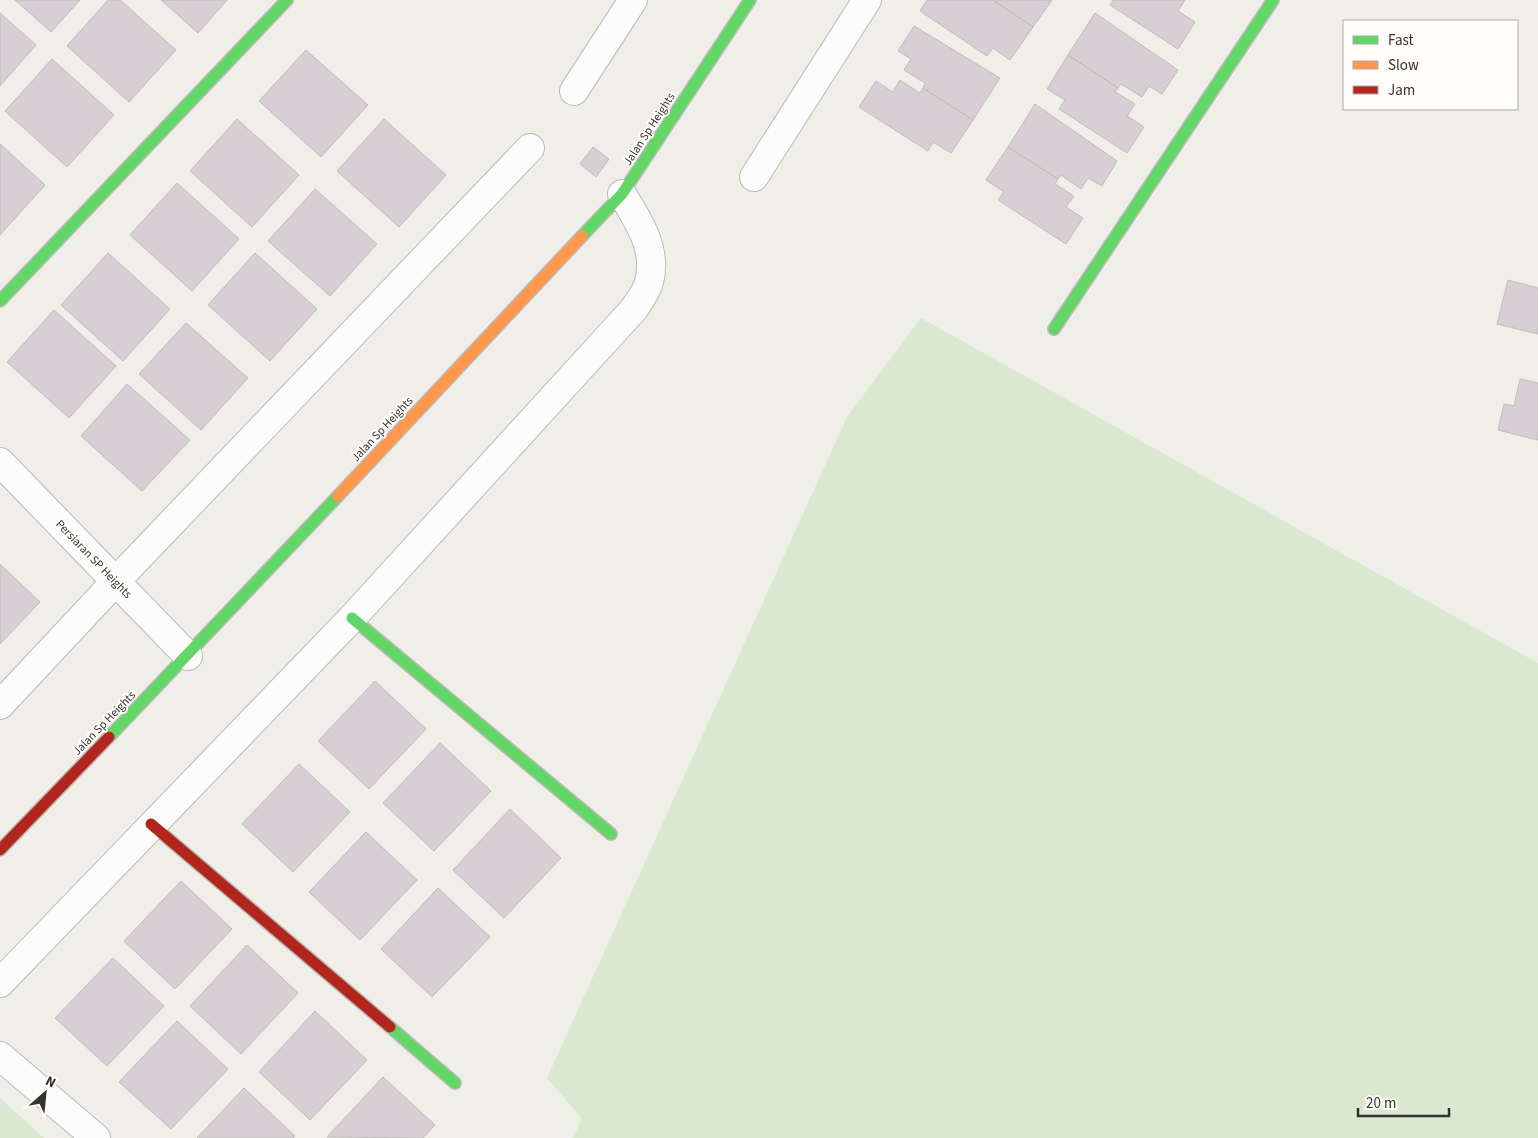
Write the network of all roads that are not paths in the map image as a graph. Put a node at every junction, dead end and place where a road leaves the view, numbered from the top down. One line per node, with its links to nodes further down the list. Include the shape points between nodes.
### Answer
1 (287, 0): 10 (street)
2 (633, 0): 6 (street)
3 (750, 0): 9 (street, Jalan Sp Heights)
4 (867, 0): 8 (street)
5 (1272, 0): 11 (street)
6 (574, 91)
7 (530, 148): 13 (street)
8 (754, 177)
9 (622, 194): 14 (street, via 642,229 651,254 649,282 634,309); 15 (street, Jalan Sp Heights)
10 (0, 301)
11 (1054, 329)
12 (0, 462): 13 (street, Persiaran SP Heights)
13 (115, 582): 15 (street, Persiaran SP Heights); 16 (street)
14 (352, 618): 17 (street); 18 (street)
15 (188, 656): 19 (street, Jalan Sp Heights)
16 (0, 705)
17 (152, 824): 20 (street); 22 (street)
18 (612, 834)
19 (0, 850)
20 (0, 983)
21 (0, 1056): 23 (street)
22 (455, 1083)
23 (96, 1138)

